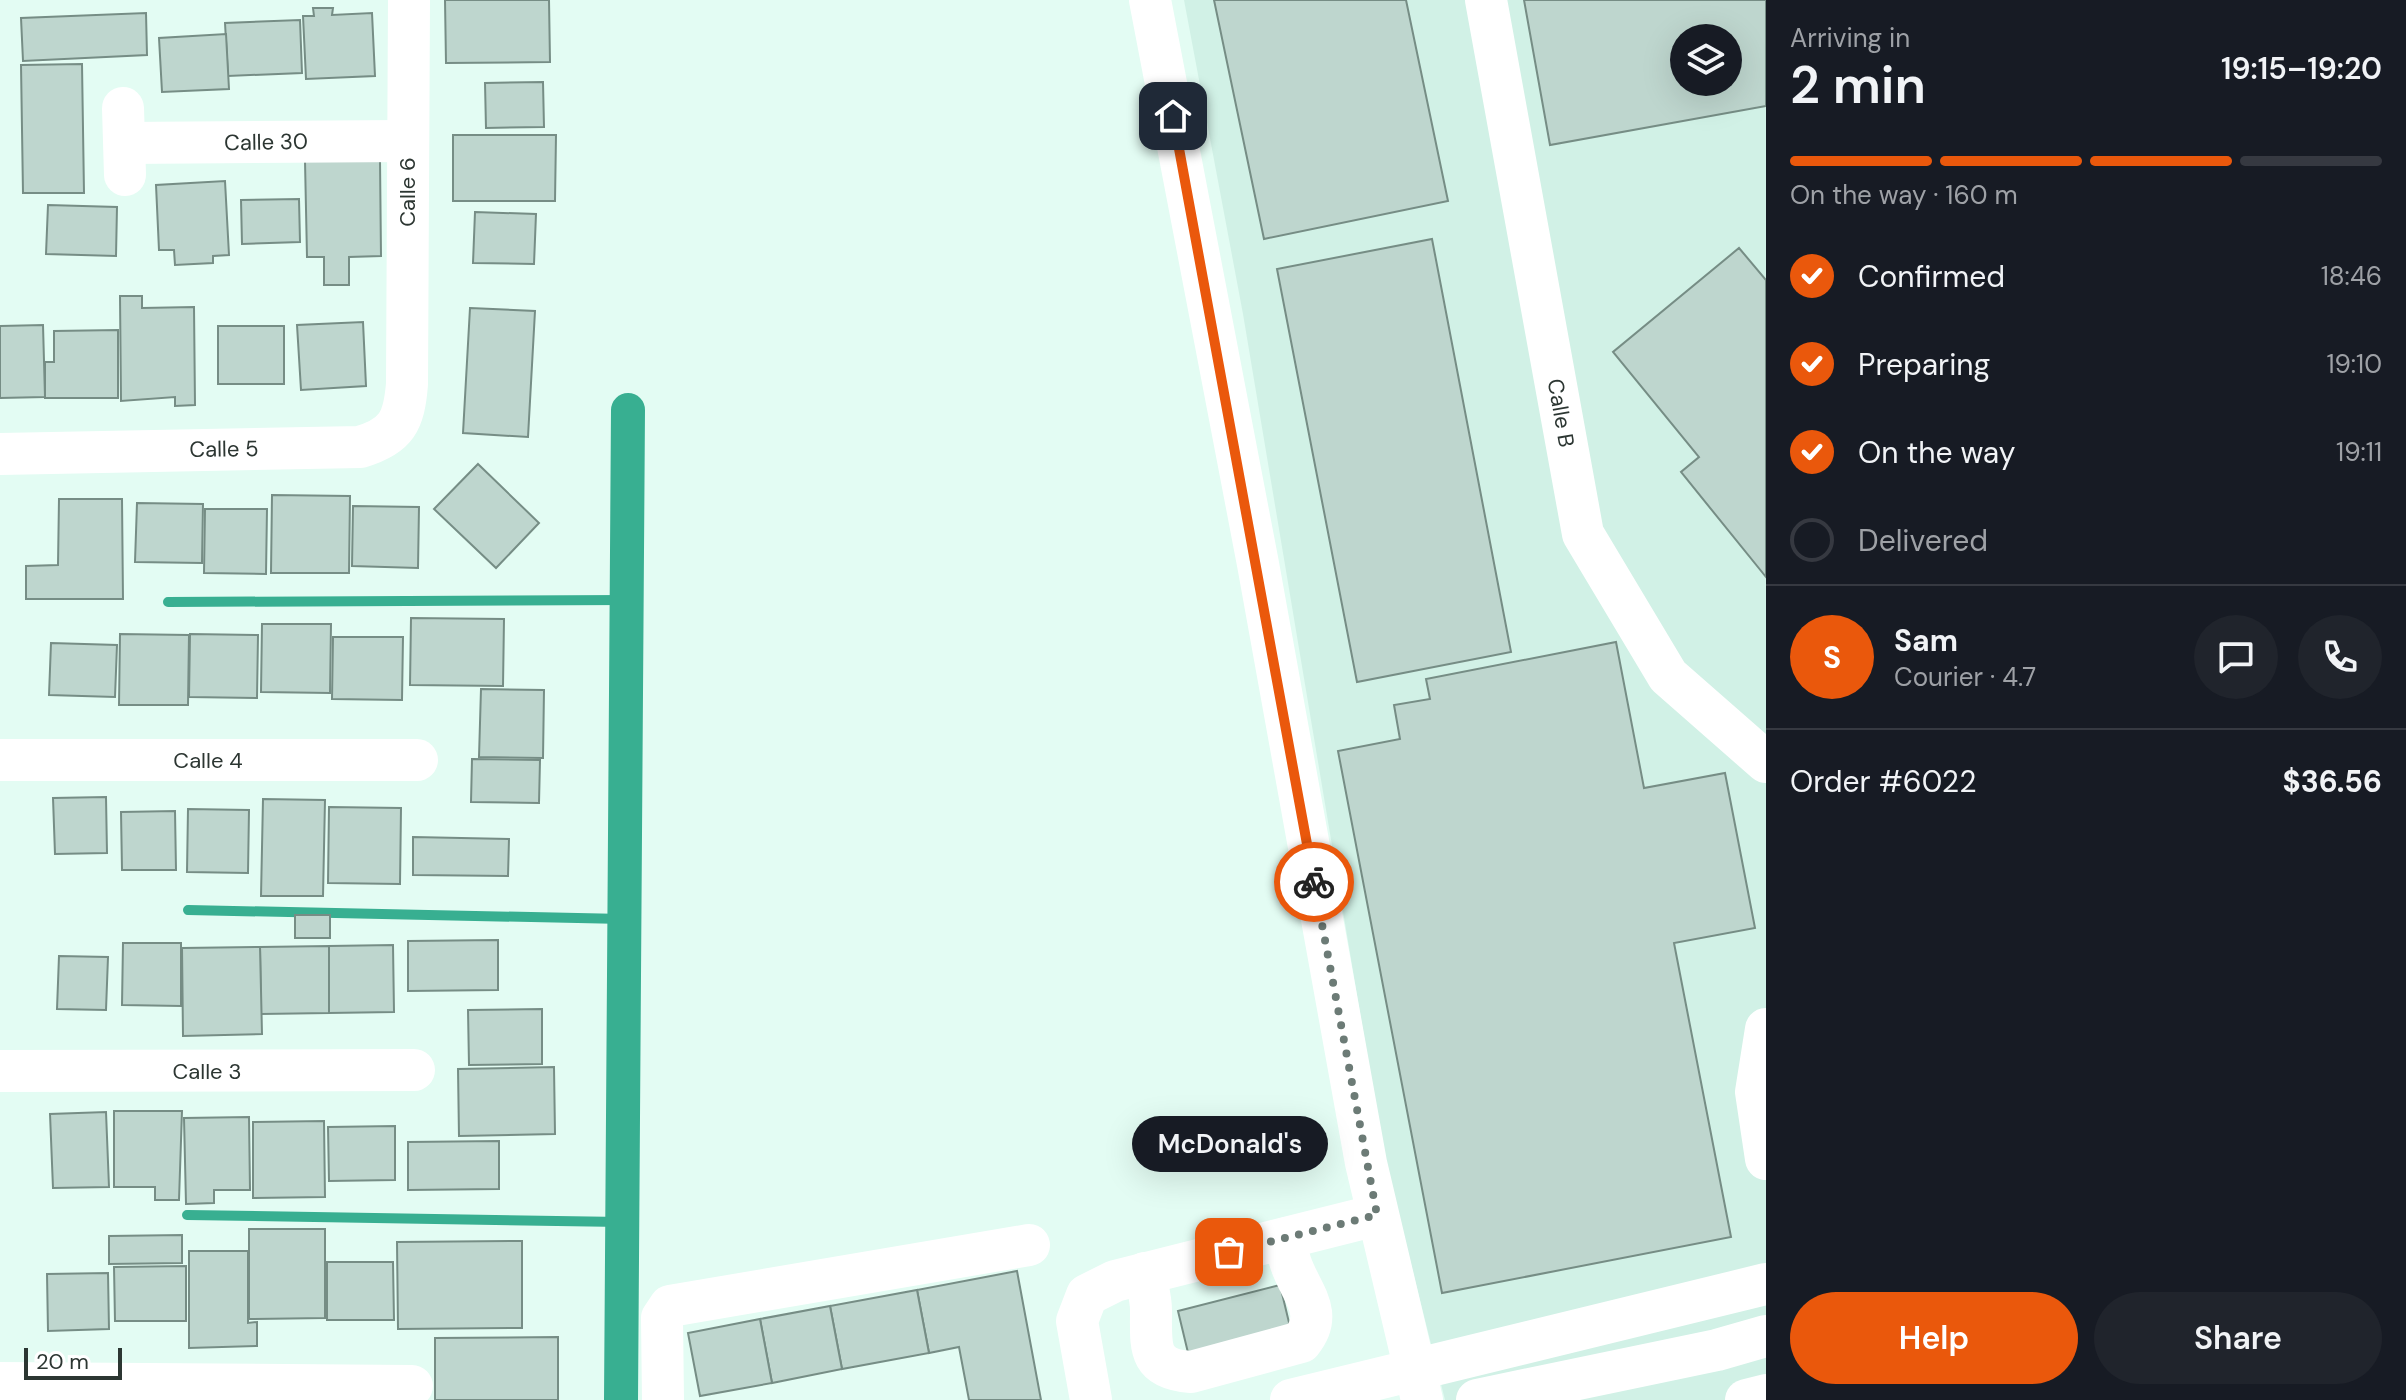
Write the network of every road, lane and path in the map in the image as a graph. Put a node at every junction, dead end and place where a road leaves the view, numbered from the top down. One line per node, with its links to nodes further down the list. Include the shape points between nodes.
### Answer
1 (409, 0): 4 (street, Calle 6)
2 (1150, 0): 15 (street)
3 (1486, 0): 10 (street, Calle B, via 1583,534 1668,676)
4 (407, 141): 5 (street, Calle 30); 6 (street, Calle 6)
5 (124, 142)
6 (407, 384): 7 (street, Calle 5, via 405,414 384,440 360,447)
7 (0, 454)
8 (0, 760): 9 (street, Calle 4)
9 (417, 760)
10 (1766, 762)
11 (1766, 1029): 14 (street, via 1756,1092)
12 (414, 1070): 13 (street, Calle 3)
13 (0, 1071)
14 (1766, 1159)
15 (1377, 1215): 16 (street); 23 (street)
16 (1286, 1238): 18 (street); 18 (street, via 1314,1319 1310,1331 1301,1342 1191,1372 1159,1364)
17 (1029, 1245): 25 (street, via 670,1306 662,1318)
18 (1145, 1273): 26 (street, via 1087,1295 1077,1321)
19 (1766, 1284): 23 (street)
20 (1766, 1336): 28 (street)
21 (0, 1383): 22 (street)
22 (412, 1386)
23 (1418, 1386): 27 (street)
24 (1766, 1395): 29 (street)
25 (663, 1400)
26 (1091, 1400)
27 (1291, 1400)
28 (1477, 1400)
29 (1746, 1400)

